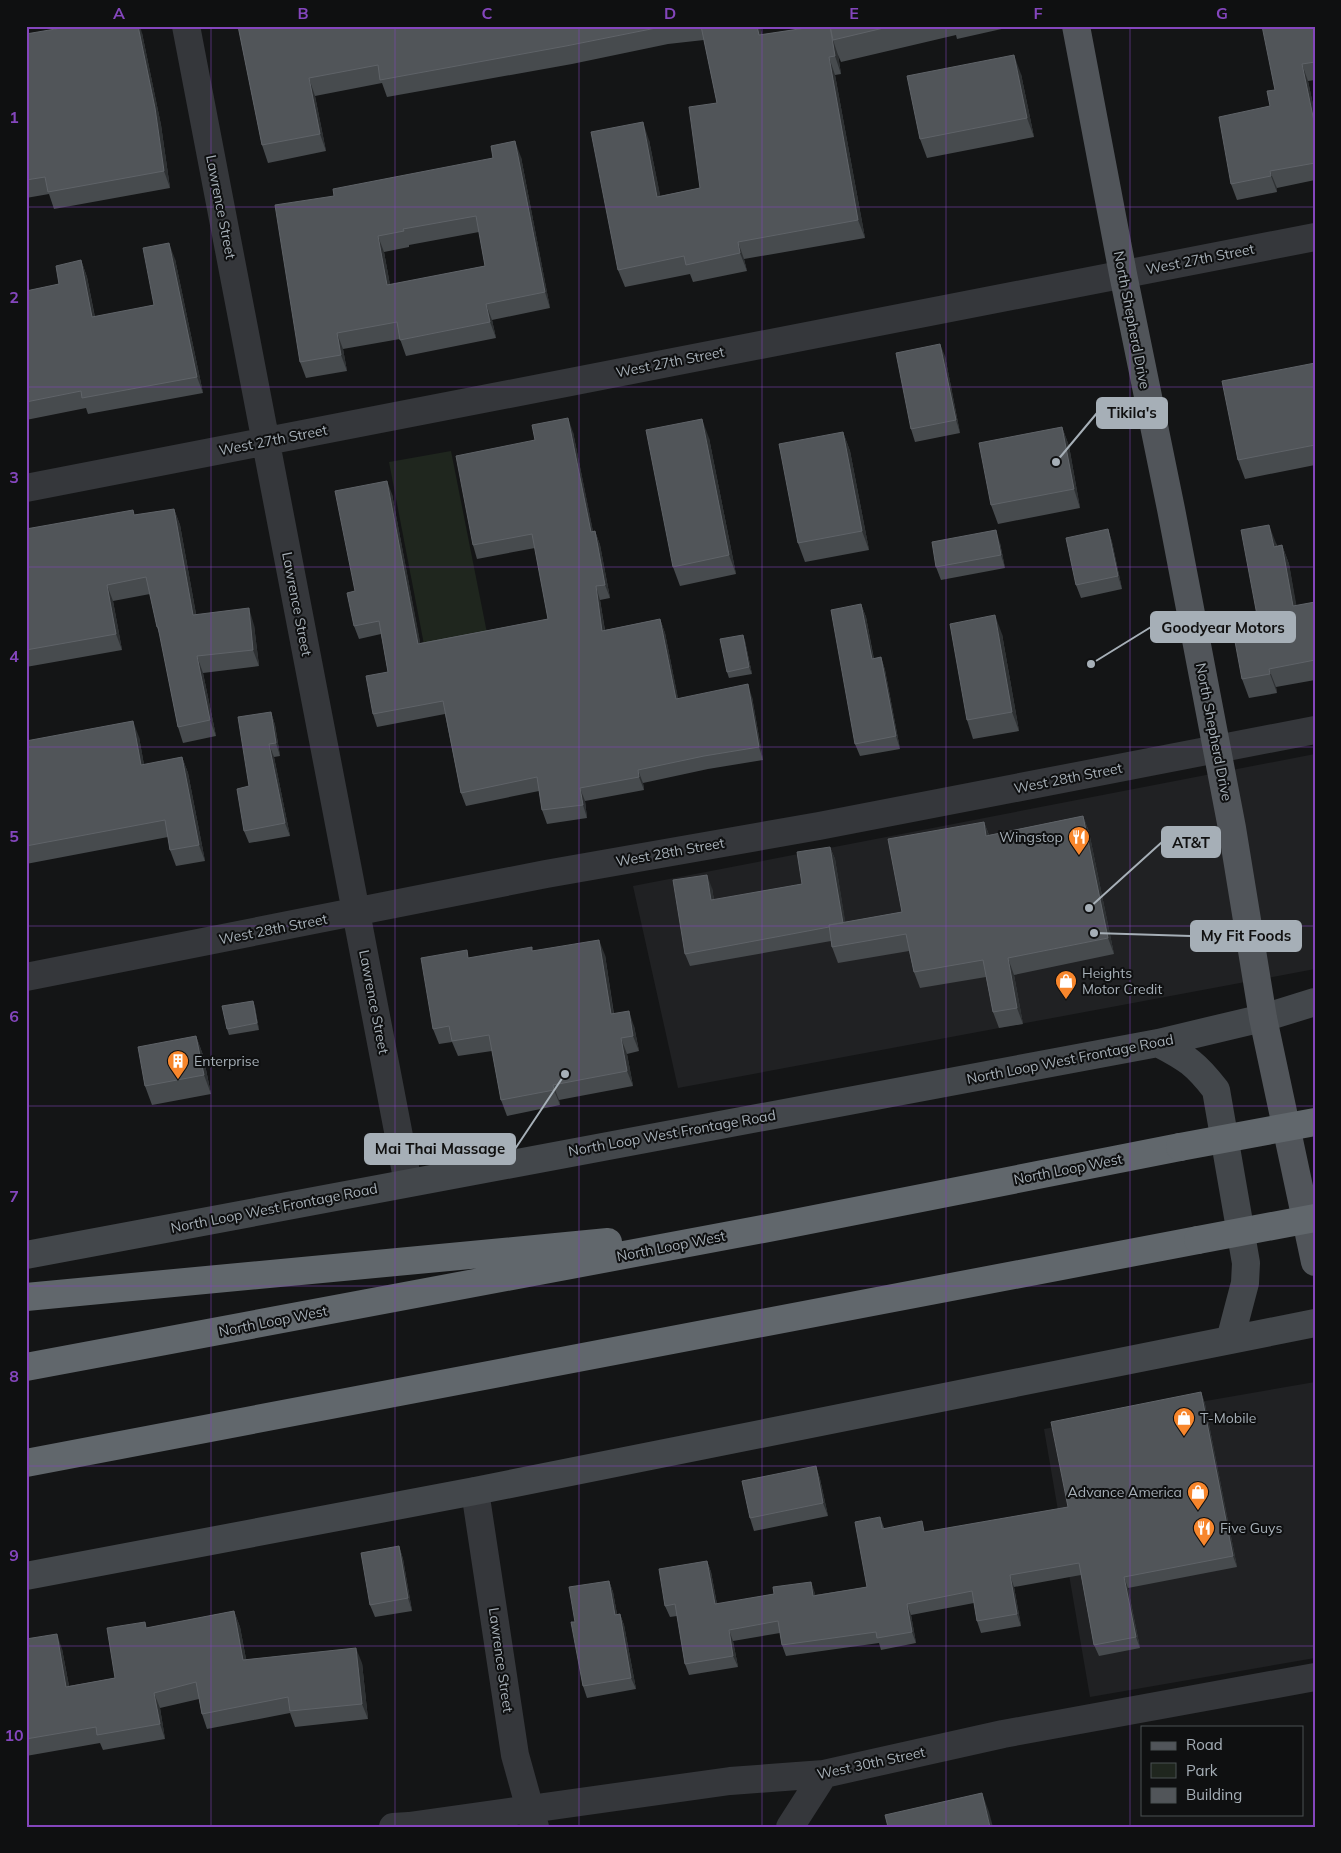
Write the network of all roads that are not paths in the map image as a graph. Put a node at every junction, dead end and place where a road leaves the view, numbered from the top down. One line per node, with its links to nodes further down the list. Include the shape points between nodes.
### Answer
1 (186, 26): 5 (street, Lawrence Street)
2 (1076, 26): 4 (main road, North Shepherd Drive)
3 (1315, 237): 4 (street, West 27th Street)
4 (1123, 274): 5 (street, West 27th Street); 8 (main road, North Shepherd Drive)
5 (266, 442): 6 (street, West 27th Street); 9 (street, Lawrence Street)
6 (26, 488)
7 (1315, 730): 8 (street, West 28th Street)
8 (1216, 748): 9 (street, West 28th Street, via 819,826 546,874); 12 (main road, North Shepherd Drive, via 1244,895)
9 (356, 913): 10 (street, West 28th Street); 15 (street, Lawrence Street)
10 (26, 977)
11 (1315, 1002): 12 (main road, North Loop West Frontage Road)
12 (1262, 1018): 13 (main road, North Loop West Frontage Road); 19 (main road, North Shepherd Drive)
13 (1158, 1043): 15 (main road, North Loop West Frontage Road); 22 (main road, via 1188,1059 1216,1090 1246,1262 1245,1283)
14 (1315, 1122): 17 (highway, North Loop West, bridge)
15 (408, 1183): 18 (main road, North Loop West Frontage Road)
16 (1315, 1218): 24 (highway, bridge)
17 (778, 1226): 20 (highway); 23 (highway, North Loop West)
18 (26, 1255)
19 (1315, 1262)
20 (26, 1297)
21 (1315, 1323): 22 (main road)
22 (1230, 1340): 27 (main road)
23 (26, 1368)
24 (190, 1431): 25 (highway); 26 (highway)
25 (26, 1463)
26 (26, 1481)
27 (475, 1491): 28 (main road); 31 (street, Lawrence Street, via 515,1755)
28 (26, 1576)
29 (1315, 1677): 30 (street, West 30th Street, via 1003,1734)
30 (824, 1774): 31 (street, West 30th Street, via 730,1781); 33 (street)
31 (529, 1821): 32 (street, West 30th Street)
32 (392, 1827)
33 (790, 1827)

